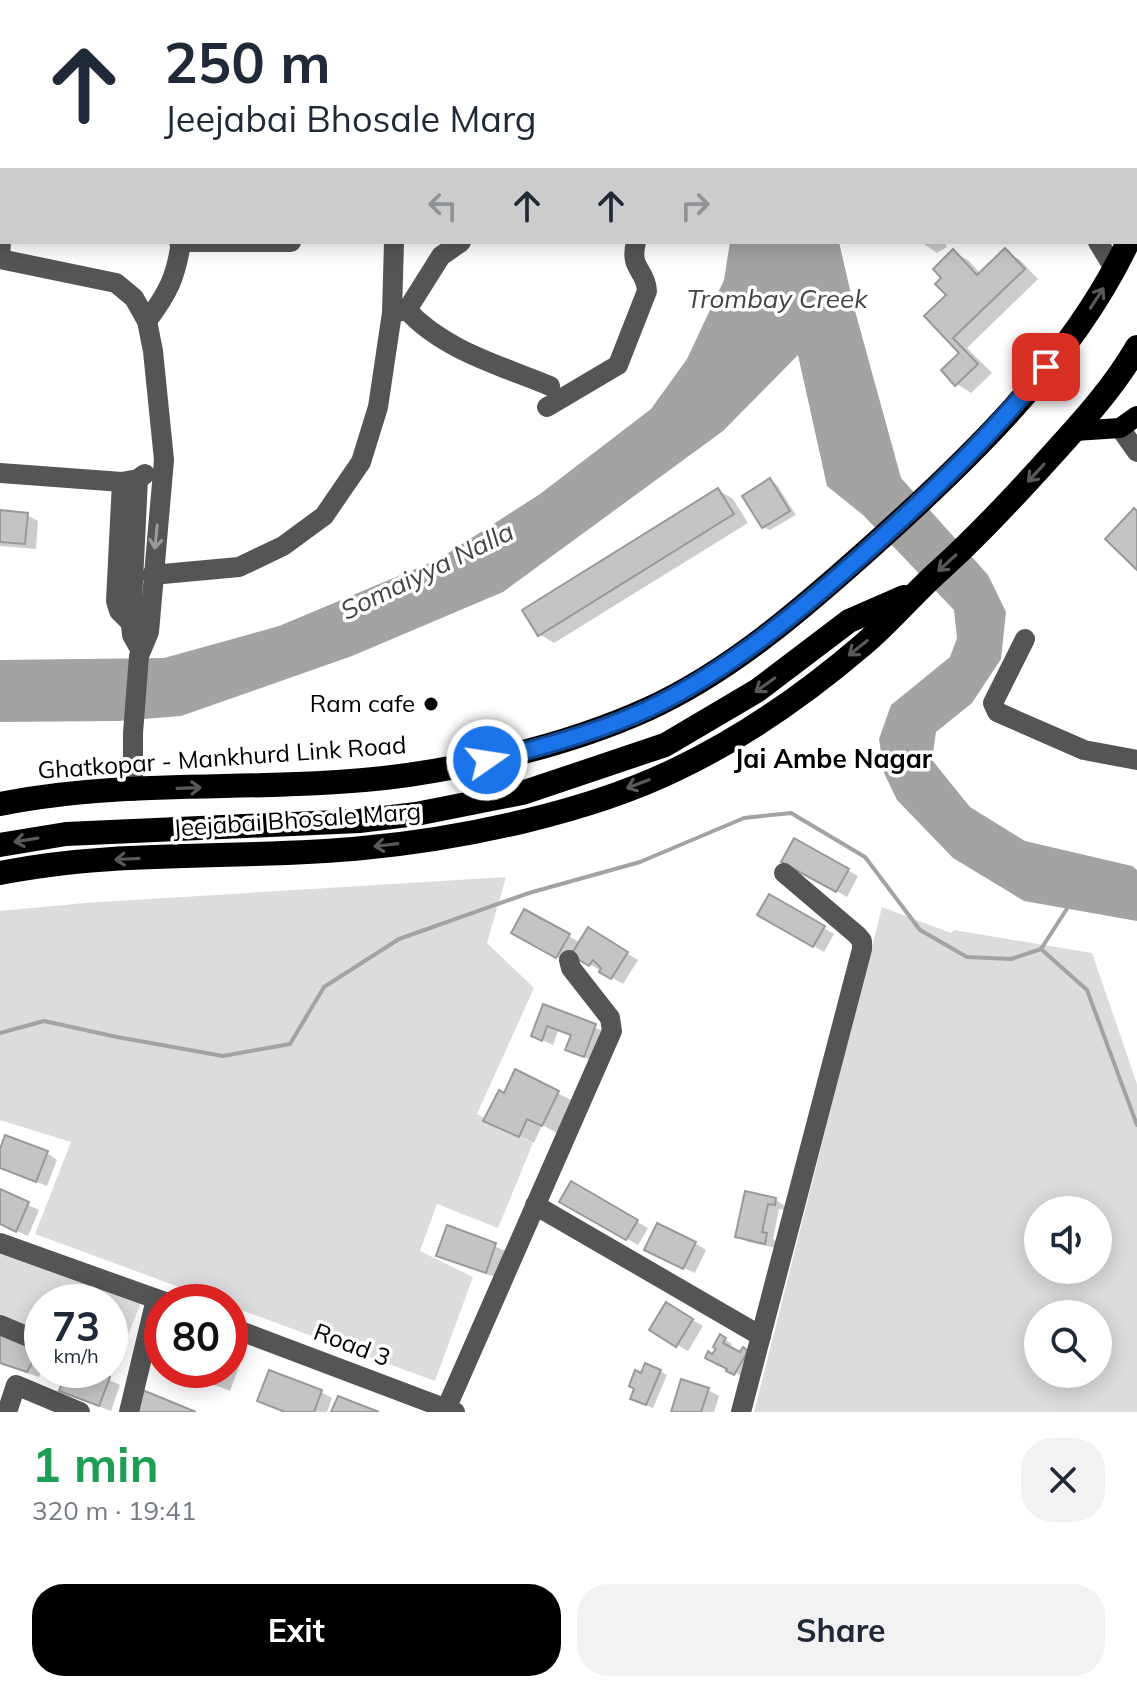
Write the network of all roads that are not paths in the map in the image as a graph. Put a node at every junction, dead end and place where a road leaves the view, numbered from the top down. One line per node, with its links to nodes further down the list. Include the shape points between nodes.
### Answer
1 (180, 244): 10 (street, via 177,272)
2 (394, 244): 9 (street)
3 (458, 244): 9 (street, via 441,256)
4 (635, 244): 9 (street, via 632,255 647,291 618,365 548,396)
5 (1099, 244): 8 (street)
6 (1127, 244): 8 (highway)
7 (0, 259): 10 (street, via 116,283 134,298)
8 (1115, 270): 24 (highway, Ghatkopar - Mankhurd Link Road, one-way to 8, via 356,781 461,765 557,741 648,709 780,625 939,487 1030,387)
9 (400, 312): 19 (street, via 361,462 324,516 283,546 239,567)
10 (147, 321): 16 (street)
11 (1137, 347): 14 (highway)
12 (1137, 416): 13 (main road)
13 (1120, 428): 14 (main road); 15 (street)
14 (1075, 431): 20 (highway, one-way to 20, via 980,534)
15 (1137, 452)
16 (164, 460): 18 (street); 19 (street, one-way to 19)
17 (0, 473): 18 (street)
18 (130, 481): 22 (street, via 131,623)
19 (152, 575): 22 (street, via 149,632)
20 (914, 593): 26 (highway, one-way to 26, via 849,621 758,690 665,745 522,793 359,821 66,834); 27 (highway, Jeejabai Bhosale Marg, one-way to 27, via 866,642 761,721 676,770 576,806 475,831 362,848 68,862)
21 (1025, 639): 23 (street, via 993,703 997,712 1084,750)
22 (140, 652): 24 (street)
23 (1137, 760)
24 (133, 791): 25 (highway, Ghatkopar - Mankhurd Link Road)
25 (0, 804)
26 (0, 845)
27 (0, 873)
28 (784, 873): 36 (street, via 857,935 862,949)
29 (569, 960): 30 (street, via 610,1018 612,1031)
30 (535, 1205): 36 (street); 38 (street)
31 (0, 1243): 32 (street)
32 (144, 1294)
33 (0, 1325): 35 (street)
34 (248, 1334): 38 (street, Road 3)
35 (24, 1335)
36 (761, 1336): 42 (street)
37 (144, 1358): 41 (street)
38 (450, 1410)
39 (7, 1412): 40 (street, via 16,1385)
40 (80, 1412)
41 (129, 1412)
42 (741, 1412)

